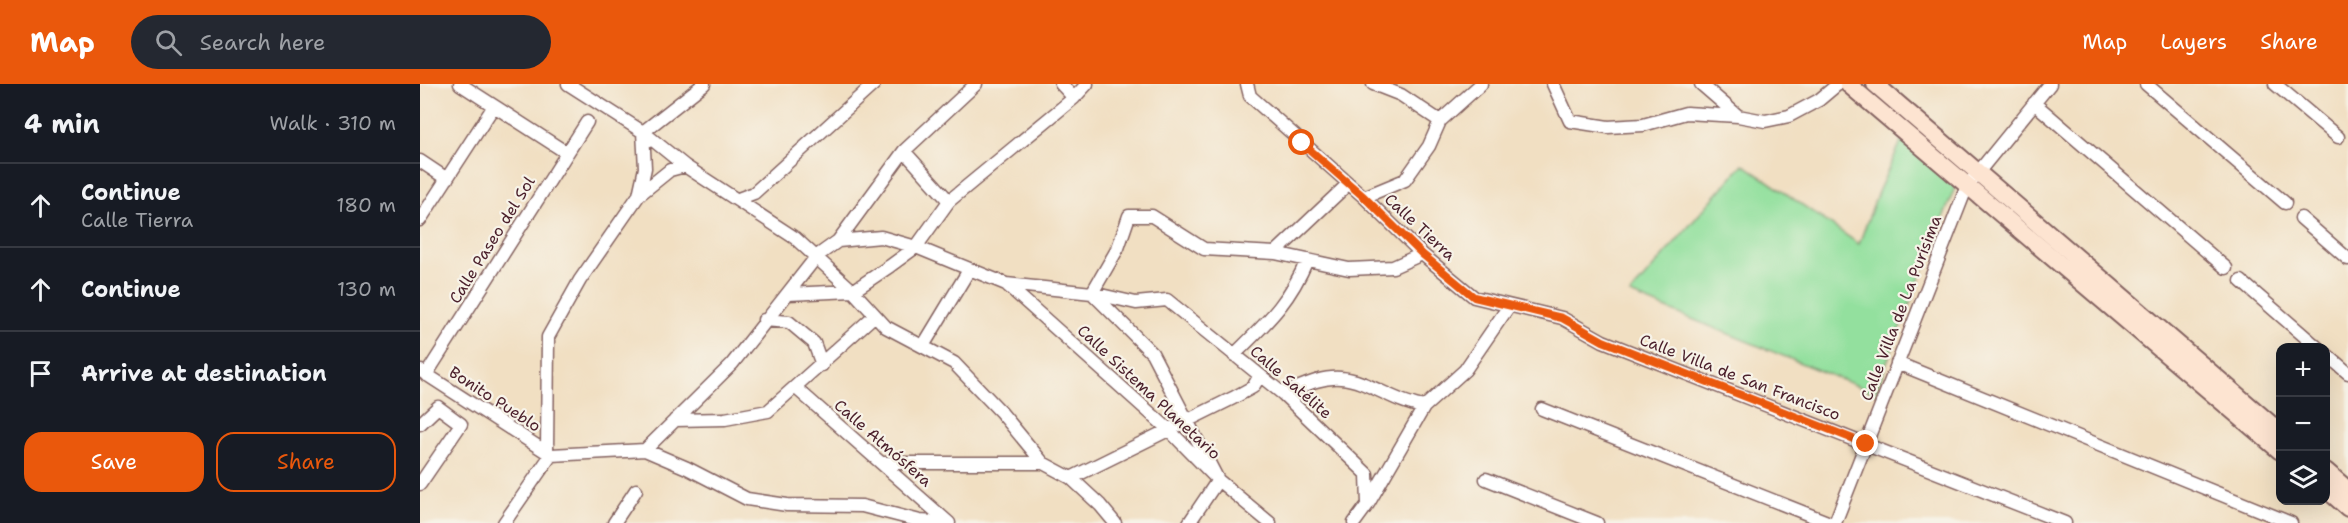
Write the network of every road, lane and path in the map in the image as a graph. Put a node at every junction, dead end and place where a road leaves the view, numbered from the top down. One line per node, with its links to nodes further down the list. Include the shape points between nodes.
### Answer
1 (460, 84): 21 (street)
2 (568, 84): 25 (street)
3 (704, 84): 25 (street)
4 (874, 84): 37 (street, via 754,193)
5 (976, 84): 27 (street)
6 (1061, 84): 19 (street)
7 (1087, 84): 19 (street)
8 (1246, 84): 34 (street, Calle Tierra, via 1250,96)
9 (1373, 84): 23 (street, via 1401,95)
10 (1481, 84): 23 (street)
11 (1553, 84): 22 (street, via 1570,121 1608,128 1643,125 1686,113)
12 (1701, 84): 22 (street)
13 (1838, 84): 22 (street, via 1819,100 1789,116 1765,121)
14 (1848, 84): 30 (street)
15 (1875, 84): 30 (street)
16 (2050, 84): 20 (street, Calle Villa de La Purísima)
17 (2146, 84): 39 (street)
18 (2276, 84): 26 (street)
19 (1074, 98): 38 (street)
20 (2034, 103): 33 (street, Calle Villa de La Purísima); 49 (street)
21 (494, 106): 28 (street); 32 (street)
22 (1737, 116)
23 (1440, 121): 36 (street, via 1429,146 1405,180)
24 (587, 122): 28 (street, Calle Paseo del Sol)
25 (643, 132): 31 (street); 35 (street, via 645,168)
26 (2338, 137)
27 (904, 151): 38 (street); 42 (street)
28 (567, 153): 66 (street, Calle Paseo del Sol)
29 (420, 161): 32 (street)
30 (1955, 165): 33 (street)
31 (685, 166): 35 (street, via 670,170); 37 (street)
32 (447, 179): 41 (street)
33 (1972, 180): 64 (street, Calle Villa de La Purísima); 77 (street); 79 (street)
34 (1348, 184): 36 (street, Calle Tierra); 44 (street)
35 (639, 195): 81 (street, via 580,280 548,337)
36 (1364, 197): 45 (street, Calle Tierra)
37 (738, 199): 46 (street)
38 (949, 201): 43 (street)
39 (2285, 203)
40 (2301, 218): 47 (street)
41 (420, 220)
42 (838, 241): 43 (street, via 881,237); 46 (street)
43 (916, 247): 50 (street); 53 (street)
44 (1275, 253): 48 (street); 54 (street, via 1204,249 1152,216 1129,216 1118,248)
45 (1422, 254): 48 (street, via 1393,267 1349,269); 56 (street, Calle Tierra, via 1474,297)
46 (817, 256): 53 (street); 55 (street)
47 (2348, 259)
48 (1307, 260): 62 (street, via 1289,297)
49 (2226, 268)
50 (969, 270): 52 (street); 61 (street)
51 (2241, 281): 60 (street)
52 (1006, 284): 54 (street); 76 (street, Calle Sistema Planetario)
53 (853, 291): 55 (street); 57 (street)
54 (1092, 293): 62 (street, Calle Satélite, via 1136,303 1167,300); 74 (street, via 1152,353)
55 (788, 294): 58 (street)
56 (1509, 306): 59 (street, Calle Tierra, via 1562,318); 71 (street, via 1465,370)
57 (875, 315): 61 (street, via 886,327); 65 (street)
58 (764, 320): 65 (street, via 789,322 814,344); 73 (street, via 732,364)
59 (1603, 341): 78 (street, Calle Villa de San Francisco)
60 (2312, 343)
61 (923, 346): 83 (street, via 954,363)
62 (1234, 355): 68 (street, Calle Satélite)
63 (2330, 358): 67 (street)
64 (1898, 363): 78 (street, Calle Villa de La Purísima); 105 (street)
65 (822, 365): 69 (street)
66 (423, 373): 81 (street, Bonito Pueblo)
67 (2348, 373)
68 (1259, 377): 70 (street, Calle Satélite); 74 (street, via 1253,387)
69 (796, 388): 73 (street, via 768,411 724,419); 82 (street, Calle Atmósfera)
70 (1283, 394): 71 (street, via 1314,381 1341,378 1406,404); 92 (street, Calle Satélite, via 1367,474)
71 (1424, 407): 92 (street)
72 (1542, 409): 102 (street)
73 (675, 420): 80 (street)
74 (1189, 420): 76 (street); 87 (street)
75 (420, 424): 88 (street, via 438,407 461,424)
76 (1168, 429): 85 (street); 87 (street, Calle Sistema Planetario)
77 (2276, 429)
78 (1866, 444): 103 (street, Calle Villa de La Purísima); 104 (street, Calle Villa de San Francisco)
79 (2276, 447)
80 (645, 450): 81 (street); 96 (street, via 747,499 787,505 862,506 920,521)
81 (549, 454): 95 (street)
82 (881, 463): 83 (street); 96 (street, Calle Atmósfera)
83 (1043, 463): 85 (street)
84 (2330, 475): 90 (street)
85 (1071, 478): 97 (street)
86 (1486, 479): 101 (street)
87 (1218, 480): 98 (street); 99 (street, Calle Sistema Planetario)
88 (420, 484)
89 (636, 490): 94 (street)
90 (2348, 490)
91 (2330, 493): 93 (street)
92 (1368, 504): 100 (street)
93 (2348, 508)
94 (618, 522)
95 (504, 523)
96 (949, 523)
97 (1114, 523)
98 (1189, 523)
99 (1270, 523)
100 (1354, 523)
101 (1597, 523)
102 (1830, 523)
103 (1835, 523)
104 (2065, 523)
105 (2291, 523)

